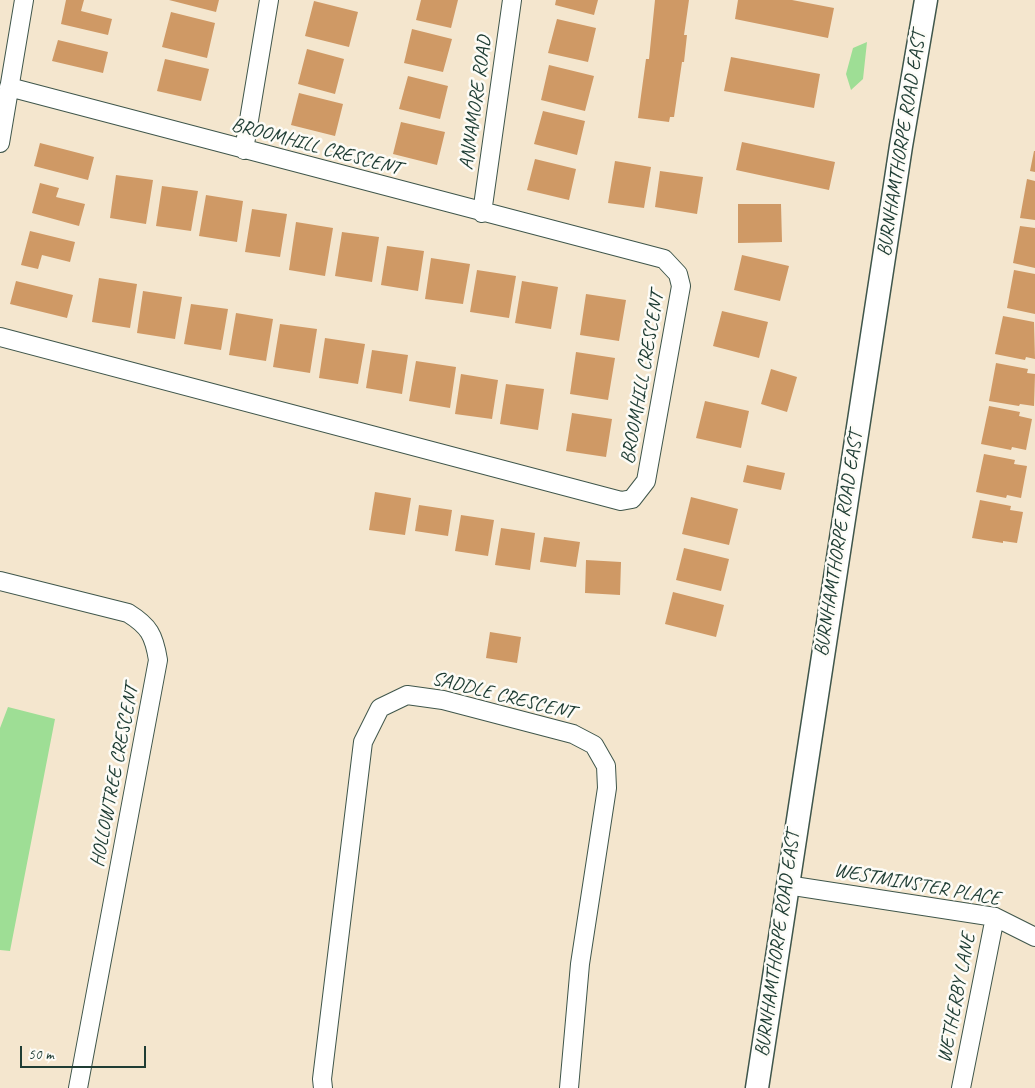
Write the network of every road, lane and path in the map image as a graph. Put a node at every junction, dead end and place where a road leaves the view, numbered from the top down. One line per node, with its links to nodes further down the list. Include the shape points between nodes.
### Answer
1 (24, 0): 5 (street)
2 (269, 0): 7 (street)
3 (512, 0): 8 (street, ANNAMORE ROAD)
4 (926, 0): 11 (main road, BURNHAMTHORPE ROAD EAST)
5 (9, 87): 6 (street); 7 (street, BROOMHILL CRESCENT)
6 (0, 144)
7 (244, 150): 8 (street, BROOMHILL CRESCENT)
8 (482, 213): 9 (street, BROOMHILL CRESCENT, via 664,259 678,274 680,295 646,481 632,499 621,502 605,498)
9 (0, 337)
10 (0, 581): 14 (street, HOLLOWTREE CRESCENT, via 128,613 144,622 155,640 158,660)
11 (787, 885): 12 (street, WESTMINSTER PLACE); 17 (main road, BURNHAMTHORPE ROAD EAST)
12 (995, 917): 13 (street, WESTMINSTER PLACE); 18 (street, WETHERBY LANE)
13 (1035, 937)
14 (78, 1088)
15 (323, 1088): 16 (street, SADDLE CRESCENT, via 363,742 380,708 407,695 443,700 573,734 594,745 606,766 607,788 580,964)
16 (569, 1088)
17 (757, 1088)
18 (961, 1088)

